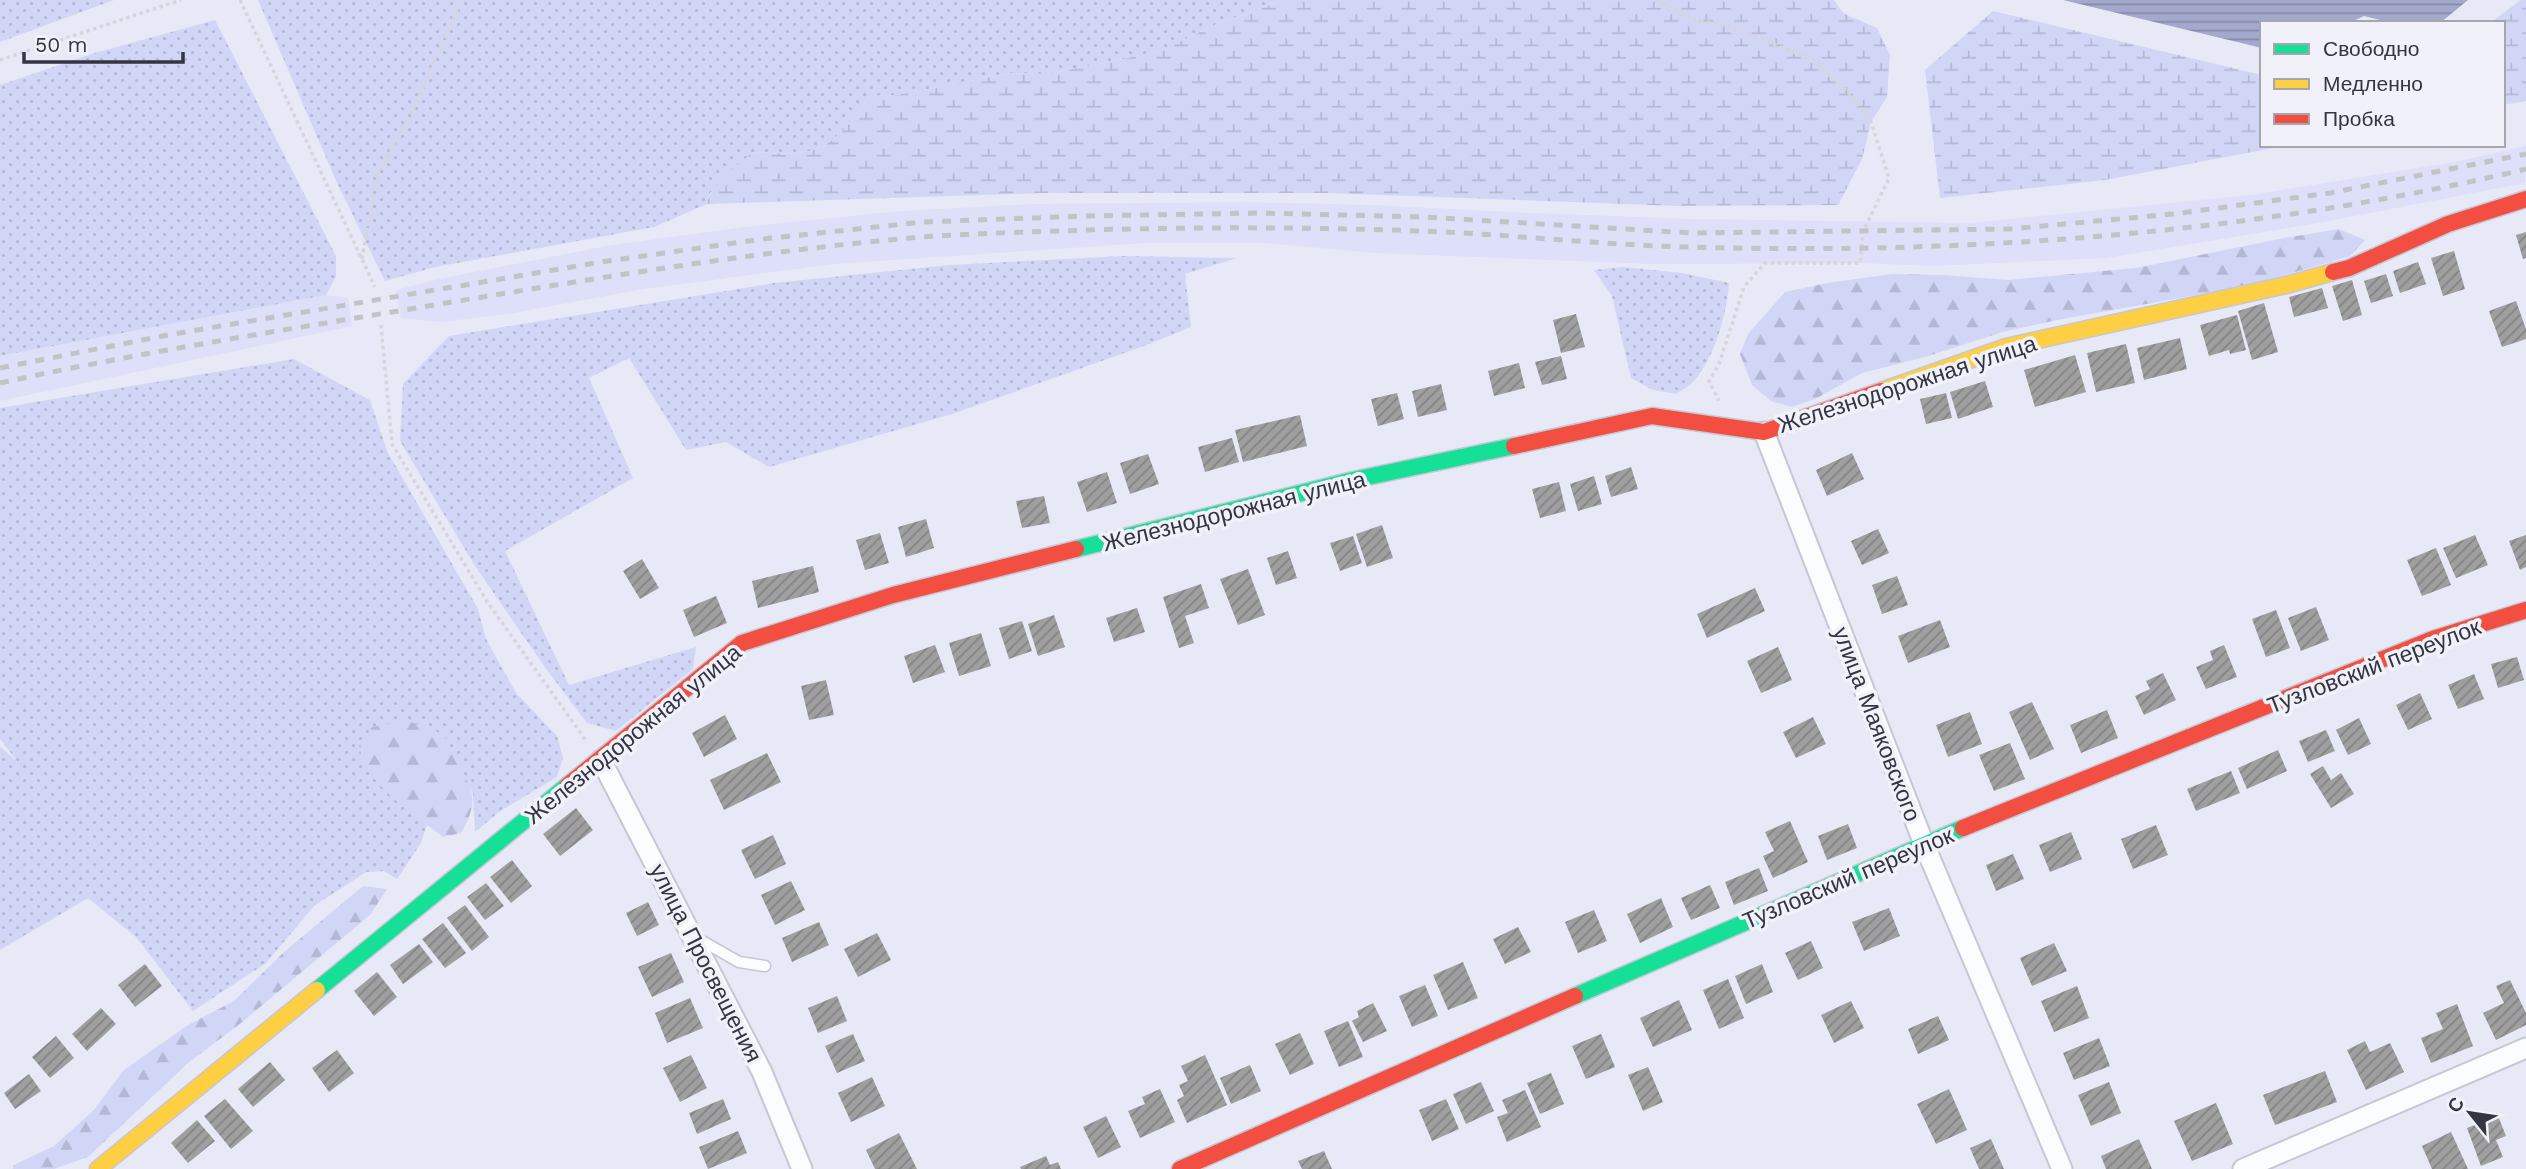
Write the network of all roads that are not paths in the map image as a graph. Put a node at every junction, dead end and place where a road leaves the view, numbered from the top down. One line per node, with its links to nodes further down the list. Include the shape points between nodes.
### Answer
1 (2526, 199): 2 (street, Железнодорожная улица, via 2448,224 2349,268 2006,347)
2 (1765, 432): 4 (street, Железнодорожная улица, via 1652,416 1353,480 894,595 742,643); 5 (street, улица Маяковского)
3 (2526, 610): 5 (street, Тузловский переулок, via 2433,639)
4 (601, 760): 6 (street, улица Просвещения); 9 (street, Железнодорожная улица)
5 (1924, 844): 11 (street, Тузловский переулок); 12 (street, улица Маяковского)
6 (692, 936): 7 (lane, via 739,962); 10 (street, улица Просвещения, via 762,1072)
7 (765, 966)
8 (2526, 1048): 13 (street)
9 (99, 1169)
10 (802, 1169)
11 (1180, 1169)
12 (2062, 1169)
13 (2243, 1169)

